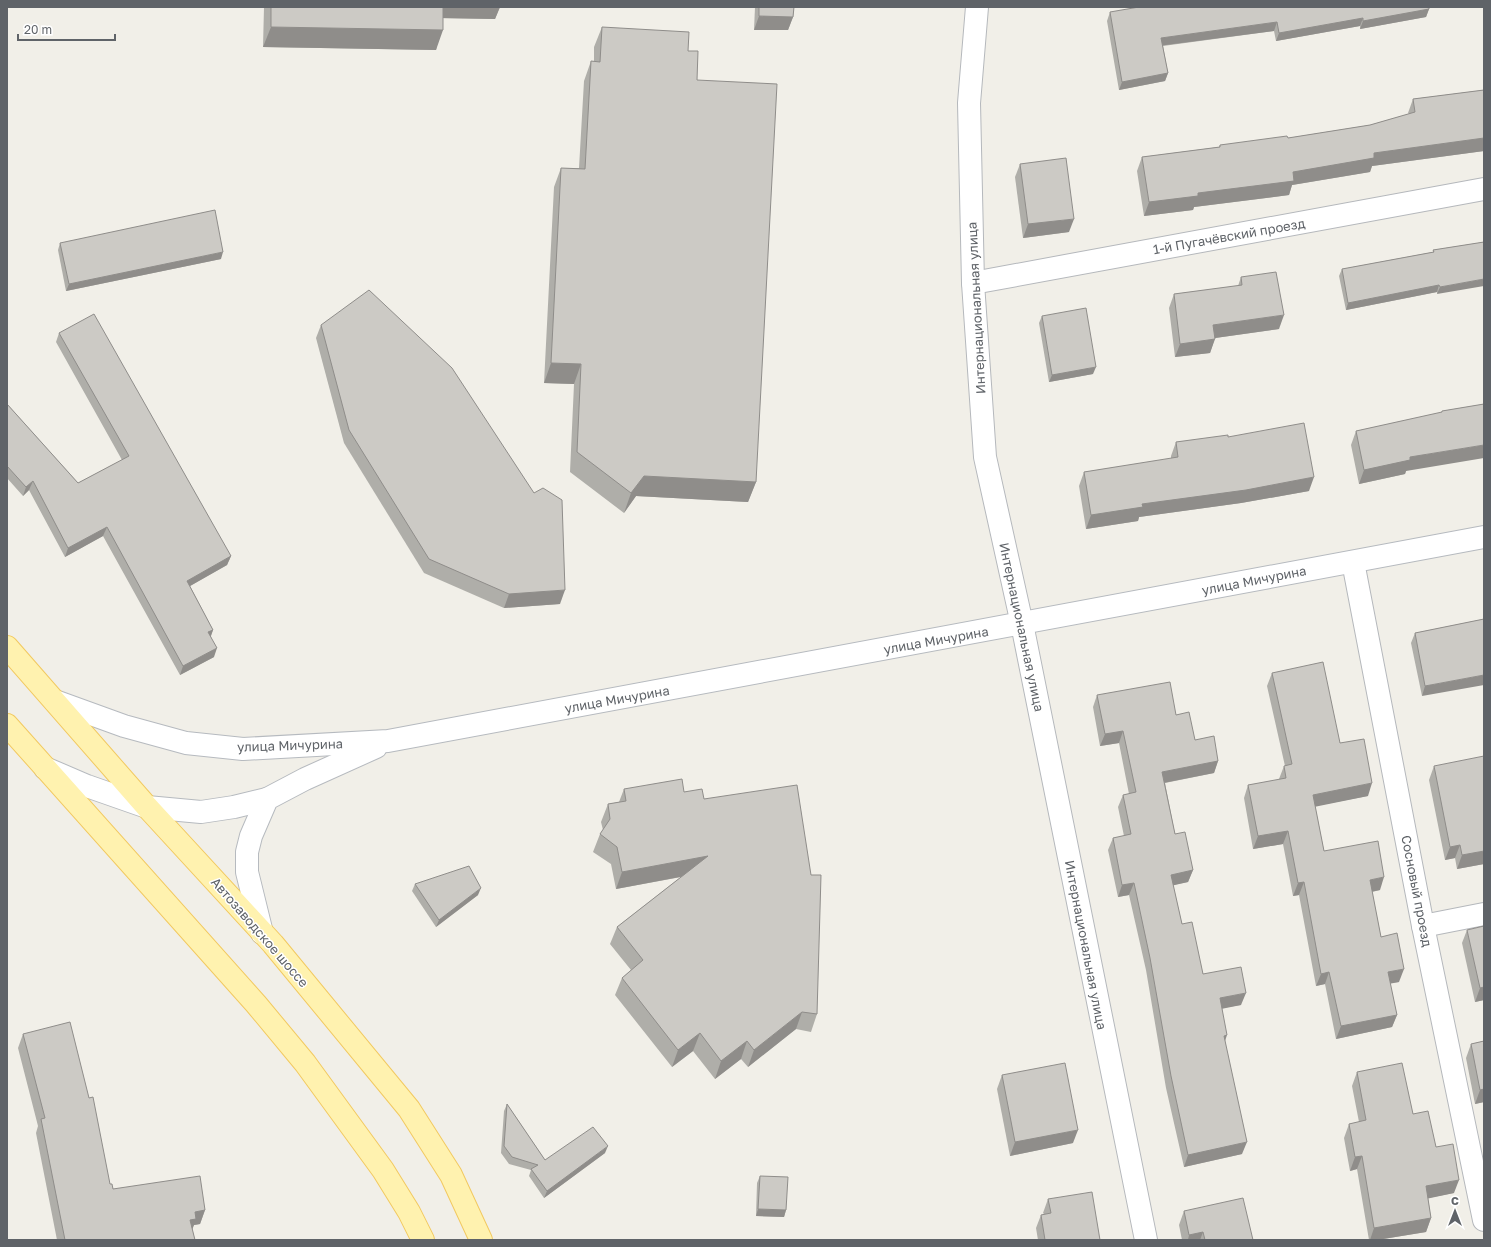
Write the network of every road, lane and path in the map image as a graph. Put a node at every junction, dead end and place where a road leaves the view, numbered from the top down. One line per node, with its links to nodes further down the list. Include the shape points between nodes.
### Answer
1 (977, 7): 3 (street, Интернациональная улица, via 969,103)
2 (1484, 189): 3 (street, 1-й Пугачёвский проезд)
3 (974, 283): 6 (street, Интернациональная улица, via 985,457)
4 (1484, 537): 5 (street, улица Мичурина)
5 (1354, 562): 6 (street, улица Мичурина); 15 (street, Сосновый проезд)
6 (1022, 624): 10 (street, улица Мичурина); 21 (street, Интернациональная улица)
7 (7, 647): 8 (main road, Автозаводское шоссе)
8 (55, 701): 10 (street, улица Мичурина, via 124,726 186,743 243,749); 13 (main road, Автозаводское шоссе)
9 (7, 725): 11 (main road)
10 (388, 741): 12 (street, улица Мичурина, via 305,778)
11 (45, 768): 13 (street, улица Мичурина); 19 (main road, via 256,1004 305,1063 383,1170)
12 (267, 799): 13 (street, улица Мичурина, via 201,812); 16 (street, via 251,836 246,872)
13 (147, 807): 16 (main road, Автозаводское шоссе)
14 (1484, 914): 15 (street)
15 (1423, 926): 17 (street, Сосновый проезд)
16 (262, 933): 20 (main road, Автозаводское шоссе, via 409,1109 451,1175)
17 (1482, 1197): 18 (street, Сосновый проезд)
18 (1484, 1220)
19 (423, 1240)
20 (481, 1240)
21 (1146, 1240)

